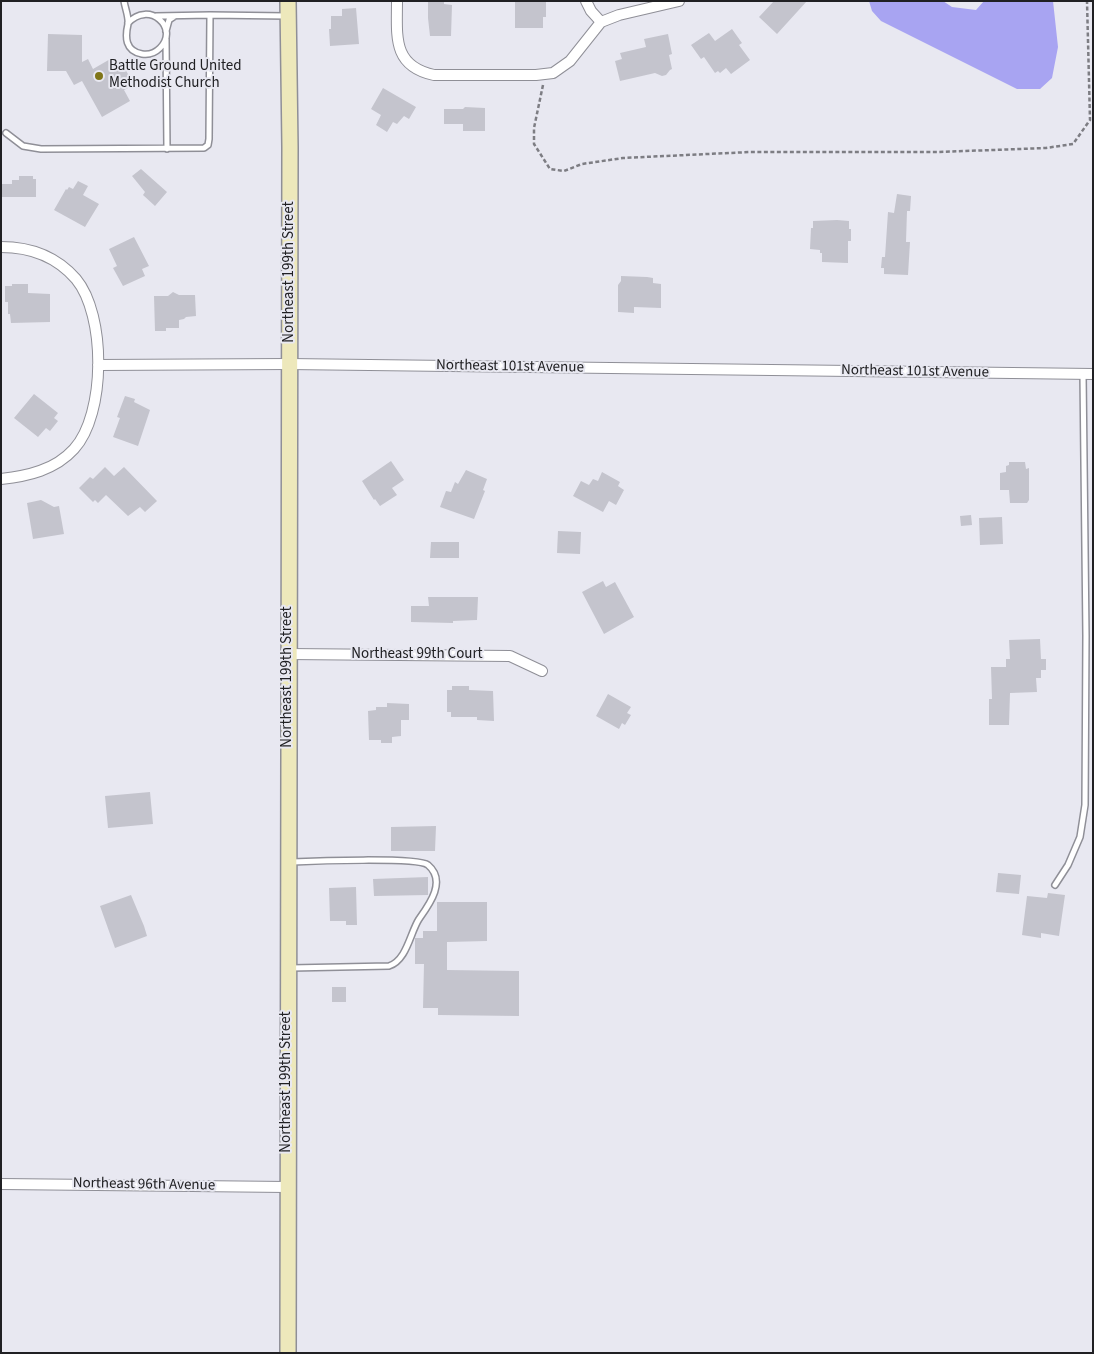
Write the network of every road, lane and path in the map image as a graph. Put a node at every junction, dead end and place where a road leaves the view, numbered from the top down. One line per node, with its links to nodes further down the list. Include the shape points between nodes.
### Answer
1 (124, 1): 11 (lane)
2 (398, 1): 13 (street, via 401,53 412,67 434,75)
3 (586, 1): 10 (street)
4 (679, 1): 10 (street)
5 (1087, 1): 13 (path, via 1090,120 1073,144 1046,148 939,152 750,152 623,158 582,164 564,171 550,169 534,144 534,128)
6 (288, 8): 7 (lane); 17 (main road, Northeast 199th Street)
7 (210, 15): 9 (lane); 15 (lane, via 208,145 204,148)
8 (156, 16): 9 (lane); 11 (lane, via 138,14); 12 (lane)
9 (174, 16): 12 (lane, via 169,20)
10 (601, 22): 13 (street, via 570,61)
11 (128, 23): 12 (lane, via 126,39 129,46 141,54 156,52)
12 (166, 32): 15 (lane)
13 (546, 75)
14 (6, 132): 15 (lane, via 23,146 41,150)
15 (167, 149)
16 (1, 247): 18 (street, via 35,250 52,259 76,280 93,314)
17 (289, 364): 18 (street, Northeast 101st Avenue); 19 (street, Northeast 101st Avenue); 21 (main road, Northeast 199th Street)
18 (98, 365): 20 (street, via 93,410 83,437 73,450 42,471)
19 (1088, 374): 24 (lane, via 1084,440 1085,805 1080,837)
20 (1, 479)
21 (288, 654): 22 (street, Northeast 99th Court, via 510,656); 23 (main road, Northeast 199th Street)
22 (542, 671)
23 (288, 862): 25 (main road, Northeast 199th Street); 25 (lane, via 418,862 433,870 436,881 434,898 394,964)
24 (1055, 885)
25 (288, 968): 27 (main road, Northeast 199th Street)
26 (1, 1184): 27 (street, Northeast 96th Avenue)
27 (287, 1187): 28 (main road, Northeast 199th Street)
28 (288, 1353)

